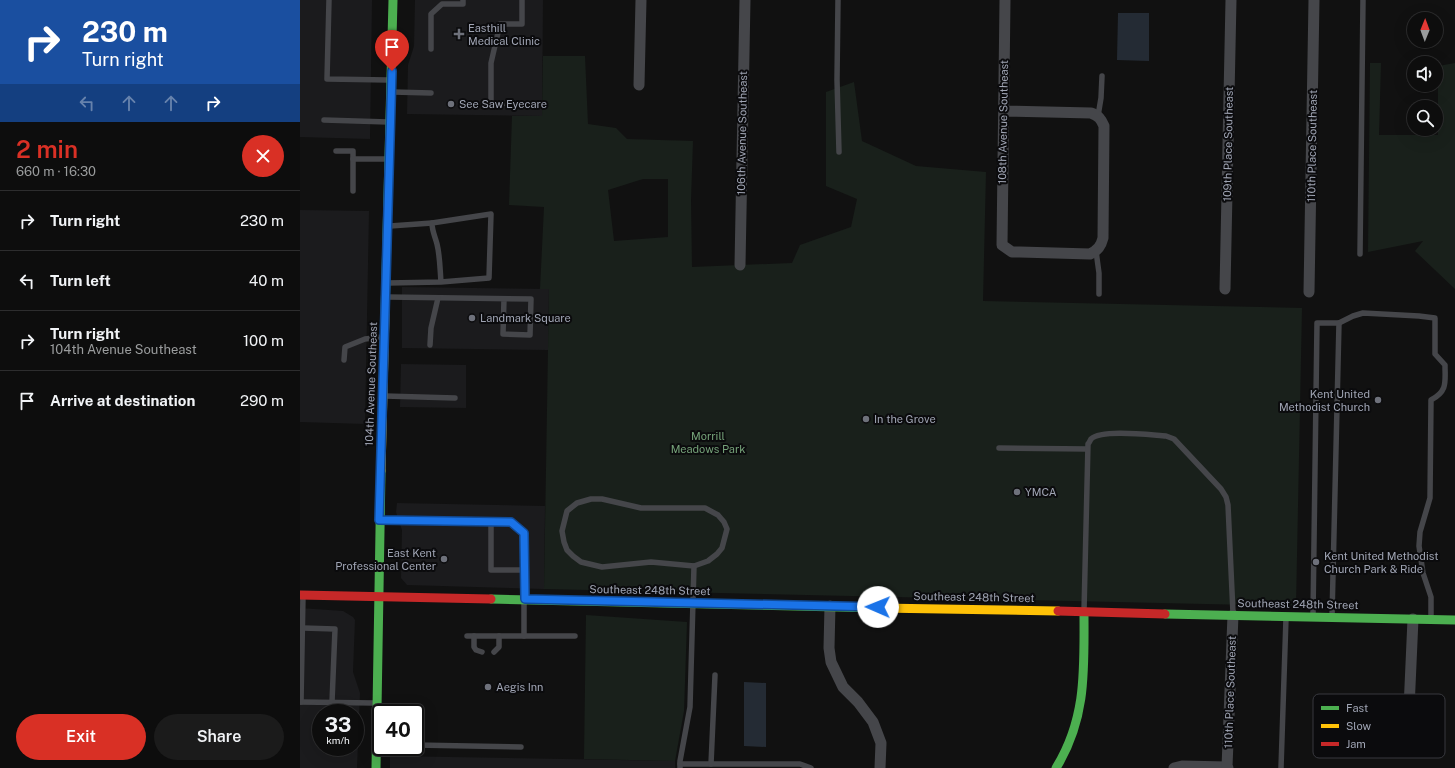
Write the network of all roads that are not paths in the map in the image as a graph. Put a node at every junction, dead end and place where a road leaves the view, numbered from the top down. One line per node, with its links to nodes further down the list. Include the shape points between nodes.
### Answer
1 (329, 0): 14 (lane, via 327,78)
2 (394, 0): 14 (street, 104th Avenue Southeast)
3 (463, 0): 12 (lane, via 463,4 442,4 432,14)
4 (522, 0): 18 (lane, via 522,24 500,24 491,63 491,104)
5 (641, 0): 15 (street)
6 (745, 0): 32 (street, 106th Avenue Southeast)
7 (838, 0): 24 (lane)
8 (1005, 0): 19 (street, 108th Avenue Southeast)
9 (1230, 0): 35 (street, 109th Place Southeast)
10 (1314, 0): 36 (street, 110th Place Southeast)
11 (1363, 0): 31 (lane)
12 (431, 49)
13 (1102, 76): 20 (lane)
14 (391, 80): 16 (street, 104th Avenue Southeast)
15 (639, 85)
16 (391, 92): 17 (lane); 22 (street, 104th Avenue Southeast)
17 (431, 93)
18 (527, 104)
19 (1004, 111): 20 (street, via 1091,113); 30 (street, 108th Avenue Southeast, via 1002,245 1012,252 1090,254)
20 (1098, 116): 30 (street, via 1104,126 1103,238 1101,246)
21 (324, 120): 22 (lane)
22 (390, 122): 26 (street, 104th Avenue Southeast)
23 (336, 151): 25 (lane, via 353,151)
24 (839, 152)
25 (353, 159): 26 (lane); 27 (lane)
26 (389, 159): 29 (street, 104th Avenue Southeast)
27 (353, 191)
28 (432, 223): 29 (lane); 33 (lane, via 440,263); 33 (lane, via 491,214 489,278)
29 (387, 226): 34 (street, 104th Avenue Southeast)
30 (1096, 251): 37 (lane)
31 (1360, 254)
32 (740, 265)
33 (440, 282): 34 (lane)
34 (386, 283): 38 (street, 104th Avenue Southeast)
35 (1226, 289)
36 (1309, 292)
37 (1099, 294)
38 (385, 297): 39 (lane); 42 (street, 104th Avenue Southeast)
39 (438, 298): 40 (lane); 43 (lane)
40 (504, 299): 40 (lane, via 531,299 530,335 503,334)
41 (1339, 323): 61 (lane, via 1317,323); 62 (lane); 64 (lane, via 1363,313 1435,318 1435,354 1445,365 1445,380 1440,395 1431,400 1430,498 1420,532 1419,546 1431,597)
42 (384, 337): 44 (lane, via 365,339 344,347); 45 (street, 104th Avenue Southeast)
43 (430, 345)
44 (344, 360)
45 (383, 396): 46 (lane); 49 (street, 104th Avenue Southeast)
46 (455, 398)
47 (999, 448): 48 (lane)
48 (1088, 449): 58 (lane); 59 (lane, via 1091,439 1109,433 1174,438 1221,489 1228,506)
49 (379, 520): 50 (lane); 54 (street, 104th Avenue Southeast)
50 (491, 521): 52 (lane, via 511,522 524,533); 52 (lane, via 490,570)
51 (694, 566): 51 (lane, via 708,561 718,553 727,529 718,515 705,508 641,508 591,499 577,503 567,511 562,531 564,542 567,550 581,562 602,567 651,562); 56 (lane)
52 (525, 570): 55 (lane)
53 (302, 595): 54 (street, Southeast 248th Street); 66 (lane)
54 (378, 596): 55 (street, Southeast 248th Street); 78 (street, 104th Avenue Southeast)
55 (525, 599): 56 (street, Southeast 248th Street); 70 (lane)
56 (694, 603): 57 (street, Southeast 248th Street); 83 (lane, via 690,707)
57 (830, 606): 58 (street, Southeast 248th Street); 87 (street, via 831,662 843,687 873,722 881,743)
58 (1084, 612): 59 (street, Southeast 248th Street); 88 (street, via 1084,653 1078,724 1069,748)
59 (1233, 615): 60 (street, Southeast 248th Street); 84 (street, 110th Place Southeast)
60 (1286, 616): 61 (street, Southeast 248th Street); 90 (lane)
61 (1313, 616): 62 (street, Southeast 248th Street)
62 (1332, 617): 63 (street, Southeast 248th Street)
63 (1413, 619): 64 (street, Southeast 248th Street); 75 (street)
64 (1431, 619): 65 (street, Southeast 248th Street)
65 (1455, 620)
66 (303, 628): 76 (lane); 77 (lane, via 335,629)
67 (467, 636): 68 (lane)
68 (474, 636): 69 (lane); 72 (lane, via 474,647)
69 (499, 636): 70 (lane); 73 (lane, via 499,647)
70 (524, 636): 71 (lane)
71 (576, 636)
72 (482, 652)
73 (494, 652)
74 (715, 675): 82 (lane)
75 (1410, 694)
76 (301, 702): 77 (lane)
77 (332, 702): 78 (lane)
78 (377, 703)
79 (424, 745): 80 (lane)
80 (521, 747)
81 (378, 756): 85 (street, 104th Avenue Southeast)
82 (711, 764): 83 (lane); 86 (lane, via 800,764)
83 (680, 766)
84 (1228, 767): 89 (street)
85 (376, 768)
86 (811, 768)
87 (880, 768)
88 (1056, 768)
89 (1174, 768)
90 (1281, 768)

